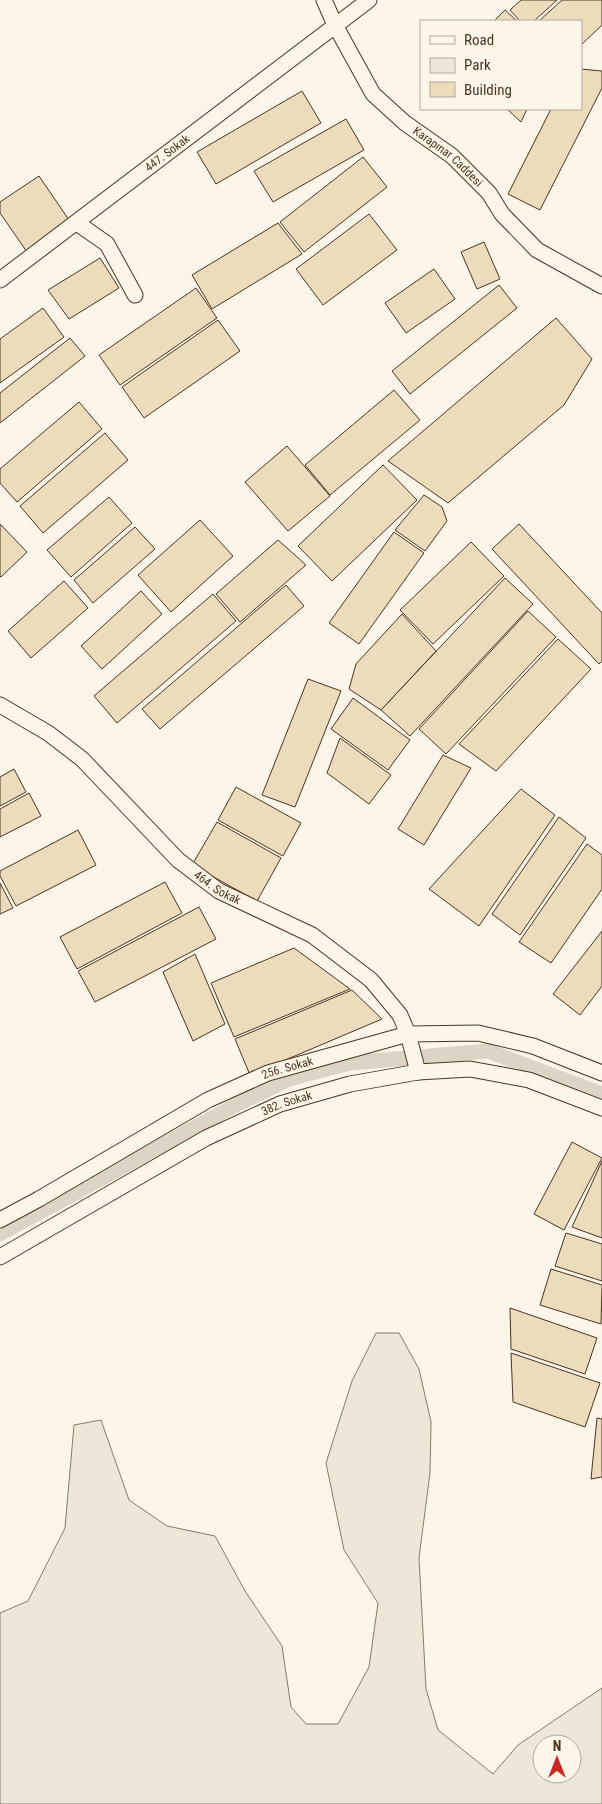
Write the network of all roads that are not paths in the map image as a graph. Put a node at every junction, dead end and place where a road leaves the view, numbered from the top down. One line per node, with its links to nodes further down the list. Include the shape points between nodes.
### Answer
1 (324, 0): 3 (street, Karapınar Caddesi)
2 (369, 0): 3 (street, 447. Sokak)
3 (335, 26): 4 (street, 447. Sokak); 6 (street, Karapınar Caddesi, via 373,94 405,123 452,156 489,193 502,214 537,250)
4 (77, 223): 5 (street, 447. Sokak); 7 (street, via 107,244)
5 (0, 280)
6 (602, 286)
7 (135, 295)
8 (0, 705): 9 (street, 464. Sokak, via 48,733 82,759 178,860 219,890 312,935 372,980 400,1014)
9 (410, 1040): 10 (street, 464. Sokak); 11 (street, 256. Sokak, via 478,1033 533,1046); 13 (street, 256. Sokak, via 268,1073 208,1100)
10 (418, 1071): 12 (street, 382. Sokak, via 470,1069 529,1080); 14 (street, 382. Sokak, via 350,1084 280,1104 206,1138)
11 (602, 1072)
12 (602, 1108)
13 (0, 1220)
14 (0, 1257)

